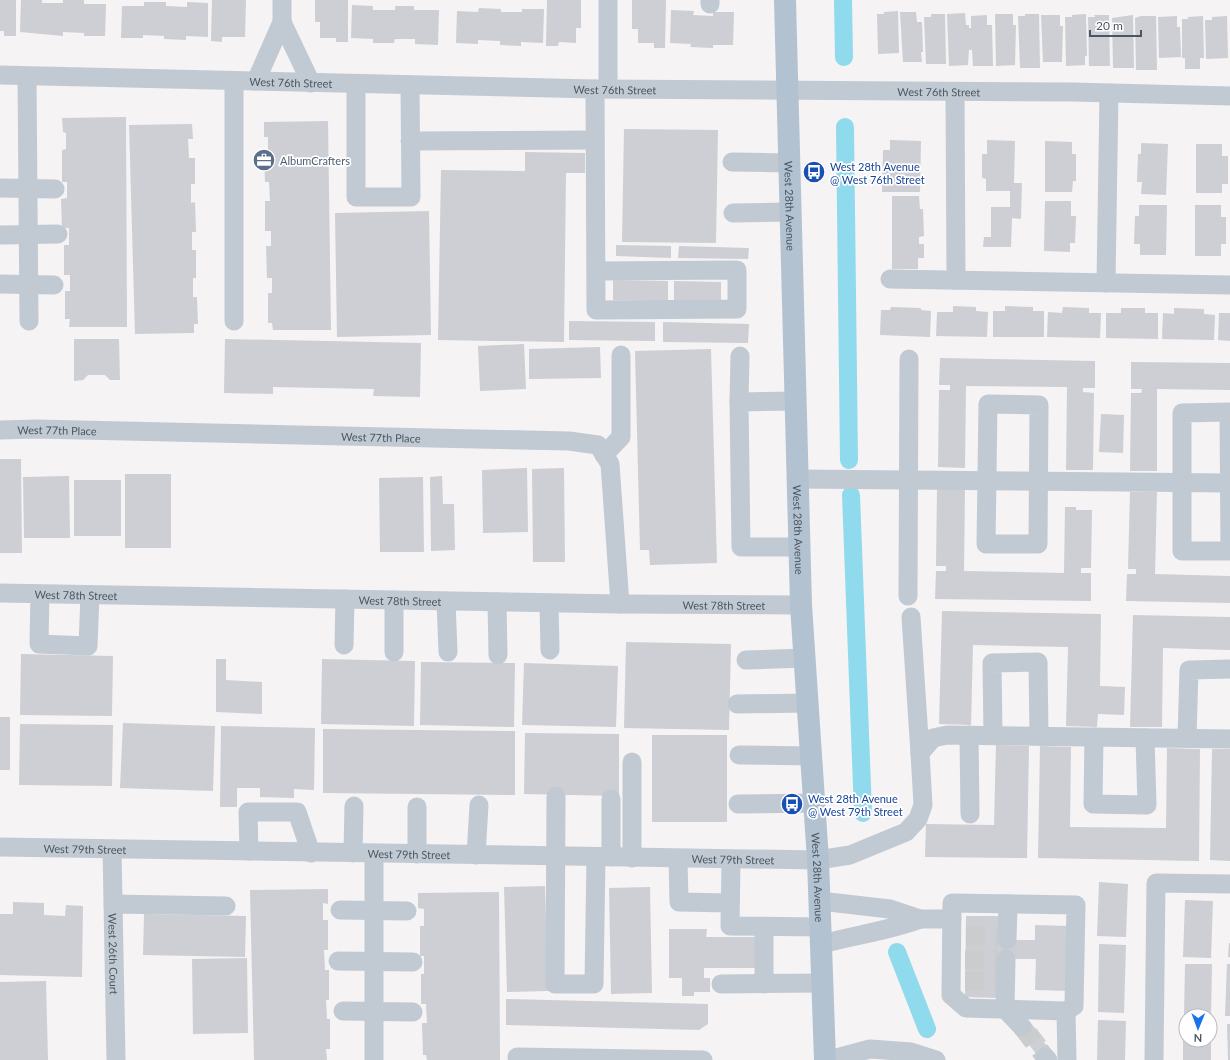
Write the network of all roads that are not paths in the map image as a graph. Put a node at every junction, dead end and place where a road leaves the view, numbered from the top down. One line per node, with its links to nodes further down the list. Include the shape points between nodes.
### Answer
1 (282, 0): 4 (street)
2 (608, 0): 12 (street)
3 (785, 0): 13 (main road, West 28th Avenue)
4 (282, 22): 8 (street); 9 (street)
5 (0, 75): 6 (street, West 76th Street)
6 (27, 76): 7 (street, West 76th Street); 22 (street)
7 (234, 81): 8 (street, West 76th Street); 38 (street)
8 (256, 81): 9 (street, West 76th Street)
9 (311, 83): 10 (street, West 76th Street)
10 (356, 84): 11 (street, West 76th Street); 18 (street, via 356,197 411,196)
11 (410, 85): 12 (street, West 76th Street); 18 (street)
12 (602, 89): 13 (street, West 76th Street); 17 (street)
13 (786, 91): 14 (street, West 76th Street); 20 (main road, West 28th Avenue)
14 (955, 93): 15 (street, West 76th Street); 31 (street)
15 (1109, 93): 16 (street, West 76th Street); 32 (street)
16 (1230, 96)
17 (595, 140): 18 (street); 29 (street)
18 (410, 141)
19 (732, 162): 20 (street)
20 (788, 163): 24 (main road, West 28th Avenue)
21 (1, 188): 22 (street)
22 (28, 188): 23 (street); 27 (street)
23 (55, 189)
24 (790, 212): 25 (street); 42 (main road, West 28th Avenue)
25 (733, 214)
26 (58, 234): 27 (street)
27 (28, 235): 28 (street); 34 (street)
28 (1, 236)
29 (596, 271): 29 (street, via 596,310 737,310 737,270)
30 (890, 279): 31 (street)
31 (956, 280): 32 (street)
32 (1106, 283): 36 (street)
33 (0, 284): 34 (street)
34 (29, 285): 35 (street); 37 (street)
35 (54, 285)
36 (1230, 285)
37 (29, 321)
38 (234, 321)
39 (621, 355): 45 (street, via 622,437)
40 (740, 356): 43 (street)
41 (909, 359): 47 (street)
42 (795, 401): 43 (street); 46 (main road, West 28th Avenue)
43 (739, 402): 52 (street, via 741,548)
44 (0, 430): 45 (street, West 77th Place, via 569,441 598,445)
45 (604, 455): 62 (street, via 610,464)
46 (797, 479): 47 (street); 52 (main road, West 28th Avenue)
47 (908, 480): 48 (street); 56 (street)
48 (987, 480): 49 (street); 49 (street, via 986,544 1038,544); 49 (street, via 988,404 1002,404 1039,405)
49 (1038, 481): 50 (street)
50 (1182, 483): 51 (street); 51 (street, via 1182,551 1230,551); 51 (street, via 1182,413 1229,412)
51 (1230, 483)
52 (799, 547): 63 (main road, West 28th Avenue)
53 (0, 593): 54 (street, West 78th Street)
54 (40, 594): 55 (street, West 78th Street); 55 (street, via 38,644 88,646)
55 (90, 595): 57 (street, West 78th Street)
56 (908, 596)
57 (345, 599): 58 (street, West 78th Street); 65 (street)
58 (394, 600): 59 (street, West 78th Street); 67 (street)
59 (446, 601): 60 (street, West 78th Street); 68 (street)
60 (497, 602): 61 (street, West 78th Street); 69 (street)
61 (549, 603): 62 (street, West 78th Street); 66 (street)
62 (620, 604): 63 (street, West 78th Street)
63 (800, 605): 70 (main road, West 28th Avenue)
64 (911, 617): 82 (street, West 79th Street)
65 (344, 646)
66 (550, 650)
67 (394, 652)
68 (448, 652)
69 (498, 655)
70 (805, 658): 71 (street); 73 (main road, West 28th Avenue)
71 (746, 660)
72 (1230, 669): 80 (street, via 1189,670)
73 (808, 703): 74 (street); 84 (main road, West 28th Avenue)
74 (737, 704)
75 (969, 735): 76 (street); 82 (street, via 933,738); 93 (street)
76 (993, 735): 77 (street); 77 (street, via 992,663 1038,662)
77 (1039, 736): 78 (street)
78 (1094, 737): 79 (street); 79 (street, via 1093,804 1147,805)
79 (1146, 738): 80 (street)
80 (1187, 738): 81 (street)
81 (1230, 739)
82 (920, 753): 107 (street, West 79th Street, via 923,805 918,819 906,832 850,855)
83 (739, 755): 84 (street)
84 (812, 756): 88 (main road, West 28th Avenue)
85 (632, 762): 104 (street)
86 (556, 796): 102 (street)
87 (611, 799): 103 (street)
88 (815, 803): 89 (street); 107 (main road, West 28th Avenue)
89 (738, 804)
90 (479, 805): 101 (street)
91 (354, 806): 98 (street)
92 (417, 807): 100 (street)
93 (970, 814)
94 (0, 848): 95 (street, West 79th Street)
95 (112, 849): 96 (street, West 79th Street); 111 (street, West 26th Court)
96 (249, 851): 97 (street, West 79th Street); 97 (street, via 248,812 297,812)
97 (311, 853): 98 (street, West 79th Street)
98 (354, 853): 99 (street, West 79th Street)
99 (374, 854): 100 (street, West 79th Street); 115 (street)
100 (417, 854): 101 (street, West 79th Street)
101 (476, 855): 102 (street, West 79th Street)
102 (555, 856): 103 (street, West 79th Street); 103 (street, via 555,984 594,984)
103 (604, 857): 104 (street, West 79th Street)
104 (632, 858): 105 (street, West 79th Street)
105 (678, 859): 106 (street, West 79th Street); 110 (street, via 679,902)
106 (731, 860): 107 (street, West 79th Street); 110 (street)
107 (818, 860): 109 (main road, West 28th Avenue)
108 (1230, 884): 143 (street, via 1156,883)
109 (820, 901): 117 (street, via 890,908); 120 (main road, West 28th Avenue)
110 (730, 903): 118 (street, via 730,926)
111 (112, 904): 113 (street); 136 (street, West 26th Court)
112 (1008, 904): 119 (street, via 952,903); 121 (street); 131 (street, via 1076,905 1074,1006)
113 (226, 906)
114 (340, 910): 115 (street)
115 (374, 910): 116 (street); 124 (street)
116 (408, 911)
117 (920, 919): 119 (street); 120 (street, via 896,928)
118 (764, 927): 120 (street); 128 (street)
119 (956, 930): 129 (street, via 958,980 951,995 966,1008)
120 (822, 936): 126 (main road, West 28th Avenue)
121 (1004, 938)
122 (1004, 960): 129 (street, via 1002,981)
123 (338, 961): 124 (street)
124 (375, 962): 125 (street); 132 (street)
125 (413, 962)
126 (823, 983): 128 (street); 139 (main road, West 28th Avenue)
127 (721, 984): 128 (street)
128 (764, 984)
129 (1005, 1009): 131 (street); 134 (street)
130 (343, 1011): 132 (street)
131 (1066, 1011): 142 (street)
132 (374, 1012): 133 (street); 137 (street)
133 (413, 1012)
134 (1022, 1027)
135 (517, 1057): 138 (street)
136 (116, 1060)
137 (374, 1060)
138 (703, 1060)
139 (825, 1060)
140 (829, 1060): 141 (street, via 870,1049 911,1052)
141 (936, 1060)
142 (1067, 1060)
143 (1154, 1060)

